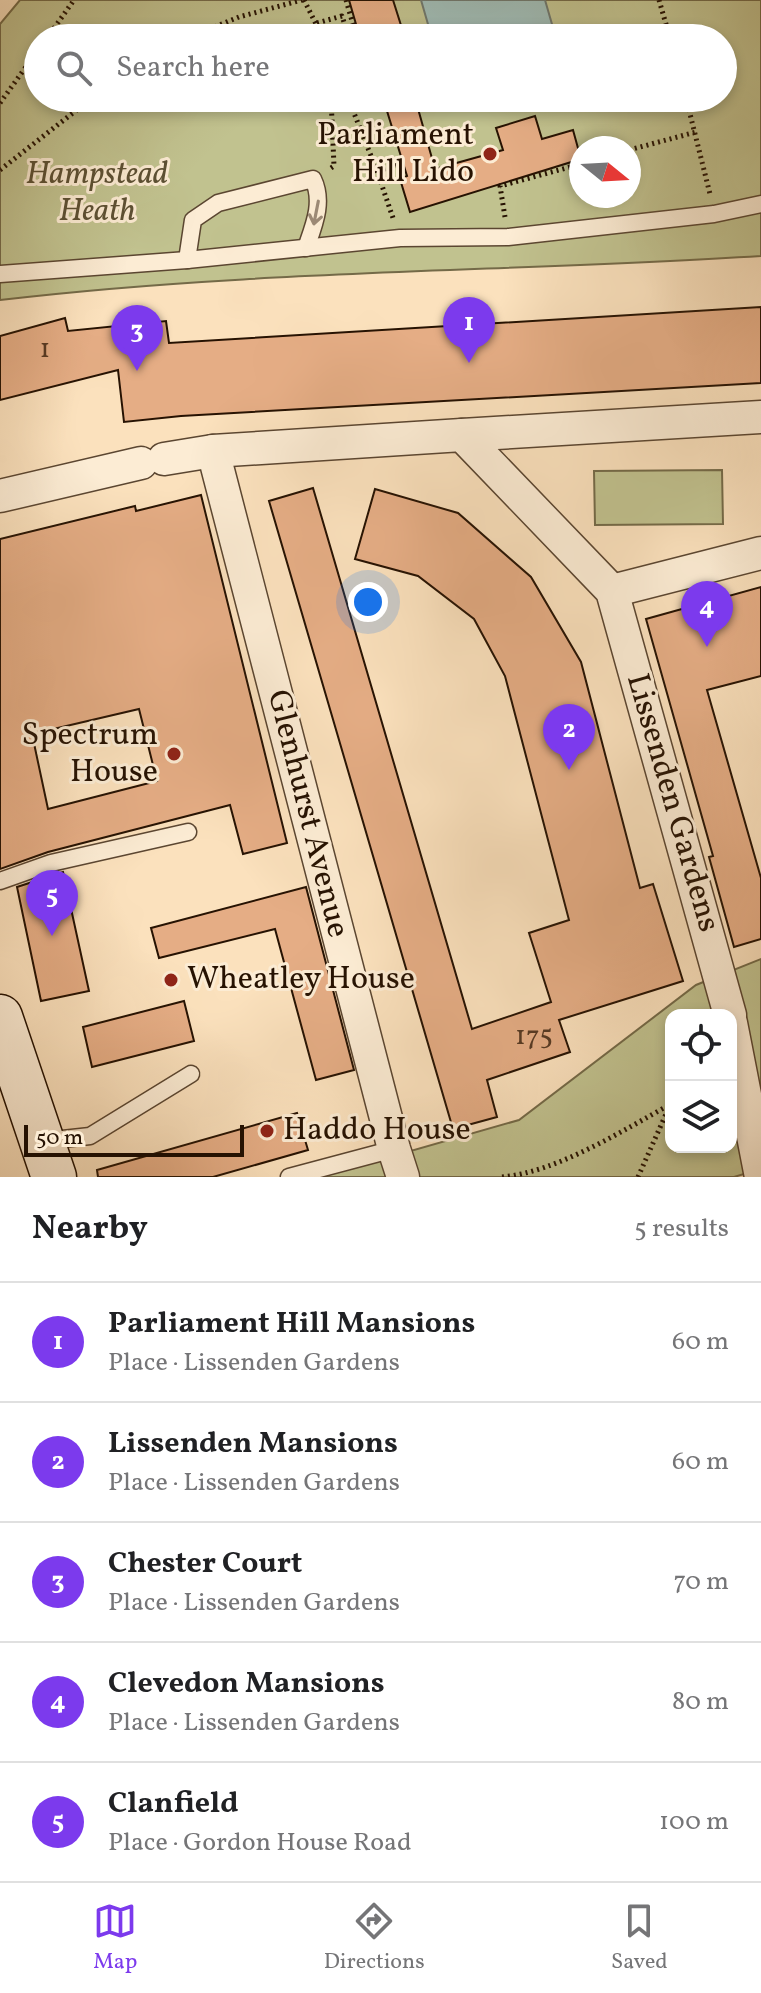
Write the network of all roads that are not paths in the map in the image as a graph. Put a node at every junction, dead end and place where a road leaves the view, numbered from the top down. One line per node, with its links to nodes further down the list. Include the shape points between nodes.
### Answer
1 (761, 204): 2 (lane, via 508,237 400,238)
2 (306, 248): 3 (lane); 3 (lane, one-way to 2, via 193,220 218,203 313,179 317,216)
3 (187, 260): 4 (lane)
4 (0, 274)
5 (761, 417): 6 (street)
6 (462, 435): 7 (street); 10 (street, Lissenden Gardens)
7 (213, 451): 8 (street); 18 (street, Glenhurst Avenue)
8 (0, 496)
9 (761, 553): 10 (street)
10 (612, 591): 13 (street, Lissenden Gardens)
11 (188, 832): 12 (lane, via 51,863)
12 (0, 881)
13 (728, 1009)
14 (0, 1017): 17 (main road)
15 (737, 1054): 20 (street)
16 (191, 1074): 17 (lane)
17 (49, 1159)
18 (399, 1163): 19 (lane)
19 (289, 1177)
20 (761, 1177)

